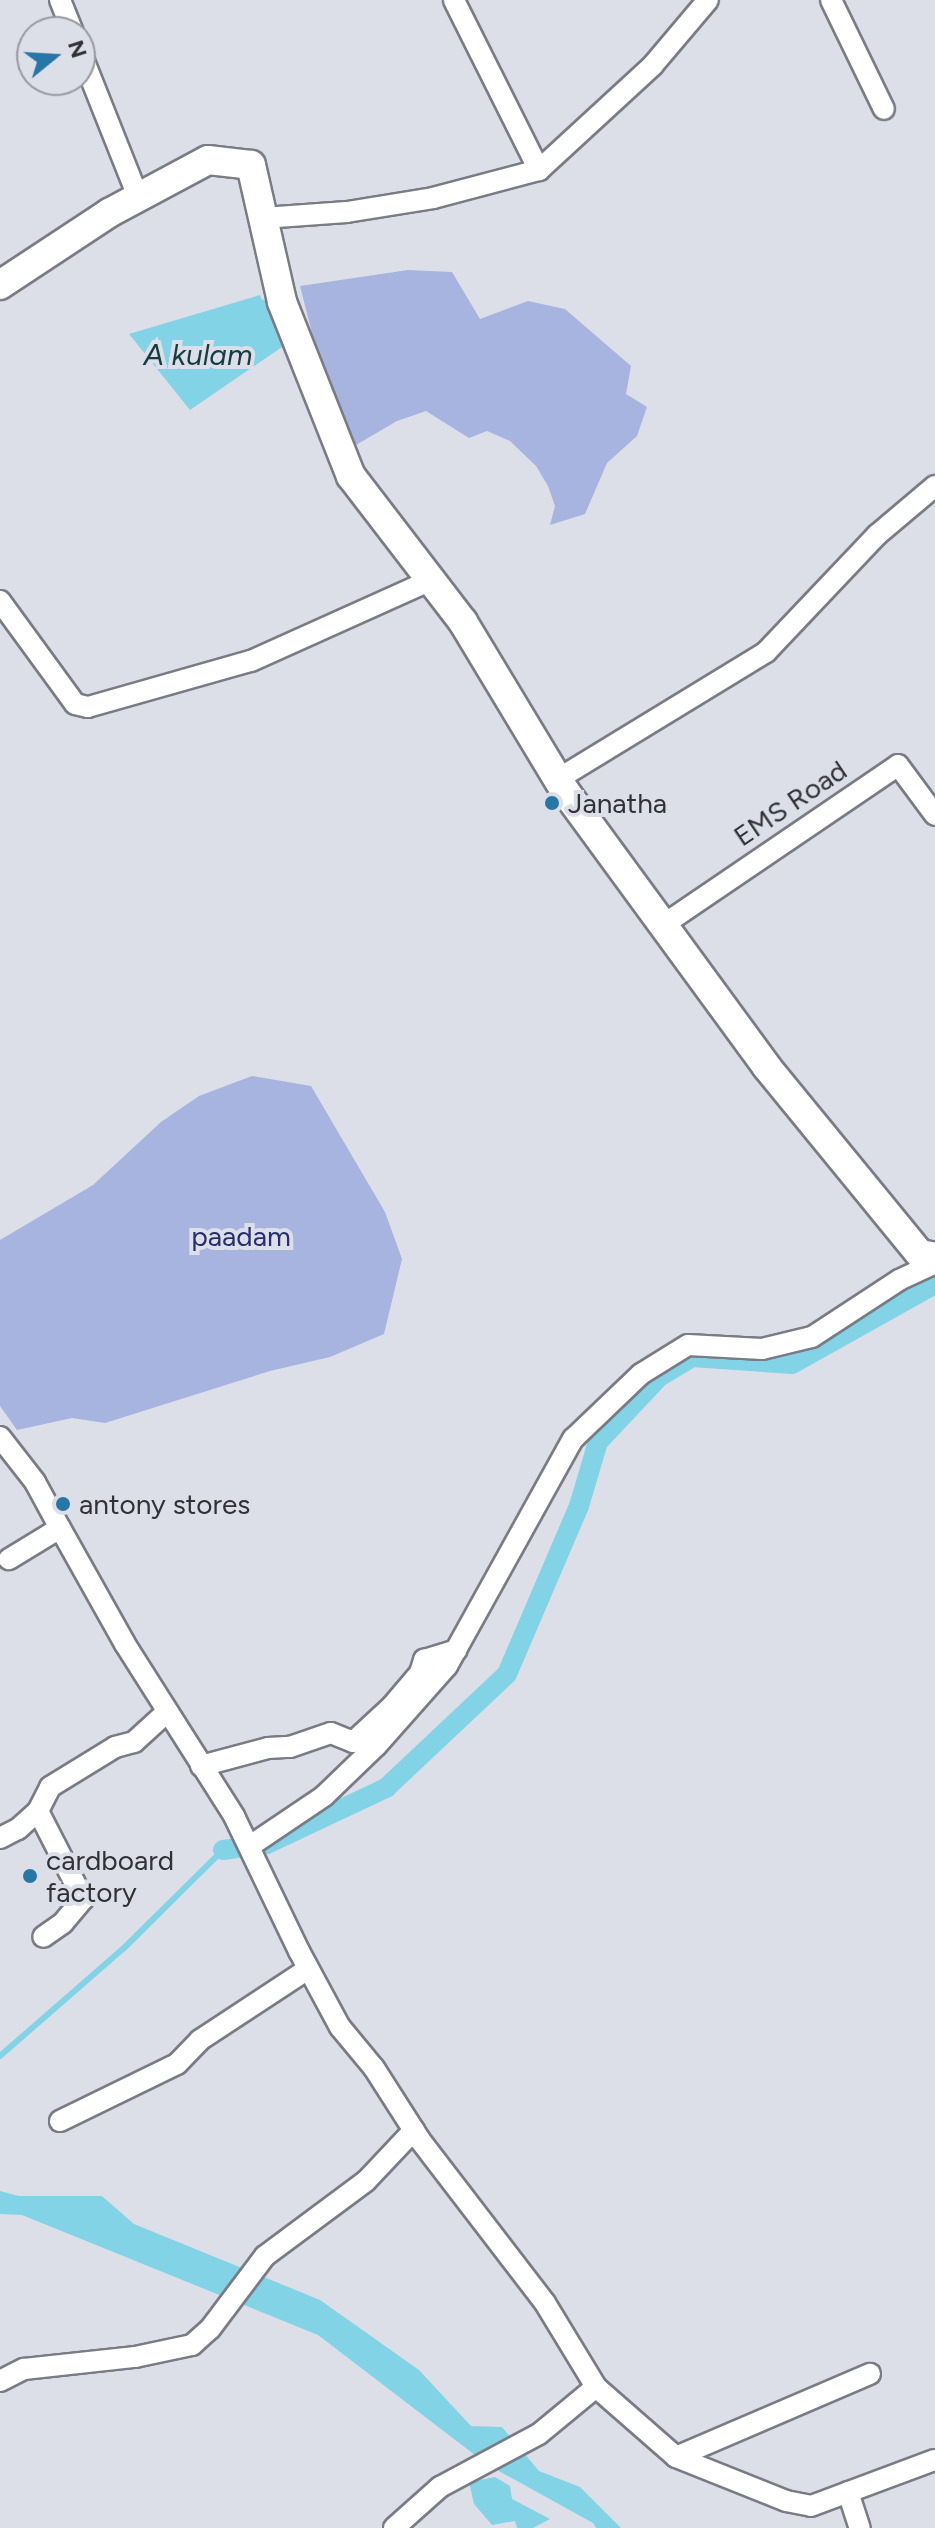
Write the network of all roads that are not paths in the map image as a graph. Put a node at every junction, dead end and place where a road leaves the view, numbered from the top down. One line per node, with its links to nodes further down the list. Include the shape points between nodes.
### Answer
1 (454, 0): 6 (street)
2 (708, 0): 6 (street, via 653,65)
3 (831, 0): 5 (street)
4 (96, 91): 7 (street)
5 (884, 109)
6 (539, 170): 8 (street, via 433,198)
7 (138, 197): 8 (main road, via 208,160 251,165); 9 (main road)
8 (263, 218): 11 (main road, via 282,302 351,476)
9 (0, 285)
10 (935, 486): 13 (street, via 877,535 766,652)
11 (431, 580): 12 (street, via 251,661 88,707 75,704); 13 (main road, via 463,622)
12 (0, 601)
13 (558, 779): 15 (main road)
14 (935, 815): 15 (street, EMS Road, via 898,765)
15 (663, 925): 16 (main road, via 766,1066 920,1254)
16 (935, 1260): 20 (street, via 812,1337 762,1349 688,1345 641,1374 573,1439)
17 (0, 1437): 18 (street, via 35,1482)
18 (60, 1528): 19 (street); 21 (street)
19 (9, 1559)
20 (457, 1650): 22 (street, via 424,1660 420,1673 392,1706 353,1742 331,1733); 25 (street, via 376,1746 324,1796)
21 (167, 1712): 22 (street); 23 (street, via 134,1742 115,1747 50,1787)
22 (201, 1766): 25 (street)
23 (38, 1811): 24 (street); 26 (street, via 83,1899)
24 (0, 1838)
25 (250, 1846): 27 (street)
26 (43, 1937)
27 (308, 1969): 28 (street, via 200,2040 177,2064); 29 (street, via 340,2027)
28 (60, 2121)
29 (414, 2130): 31 (street, via 366,2181 265,2256 192,2345 24,2369); 32 (street, via 545,2303)
30 (870, 2374): 33 (street)
31 (0, 2381)
32 (596, 2387): 33 (street); 36 (street, via 539,2434 440,2487)
33 (676, 2457): 35 (street, via 811,2506)
34 (935, 2460): 35 (street)
35 (848, 2492): 37 (street)
36 (394, 2528)
37 (860, 2528)

